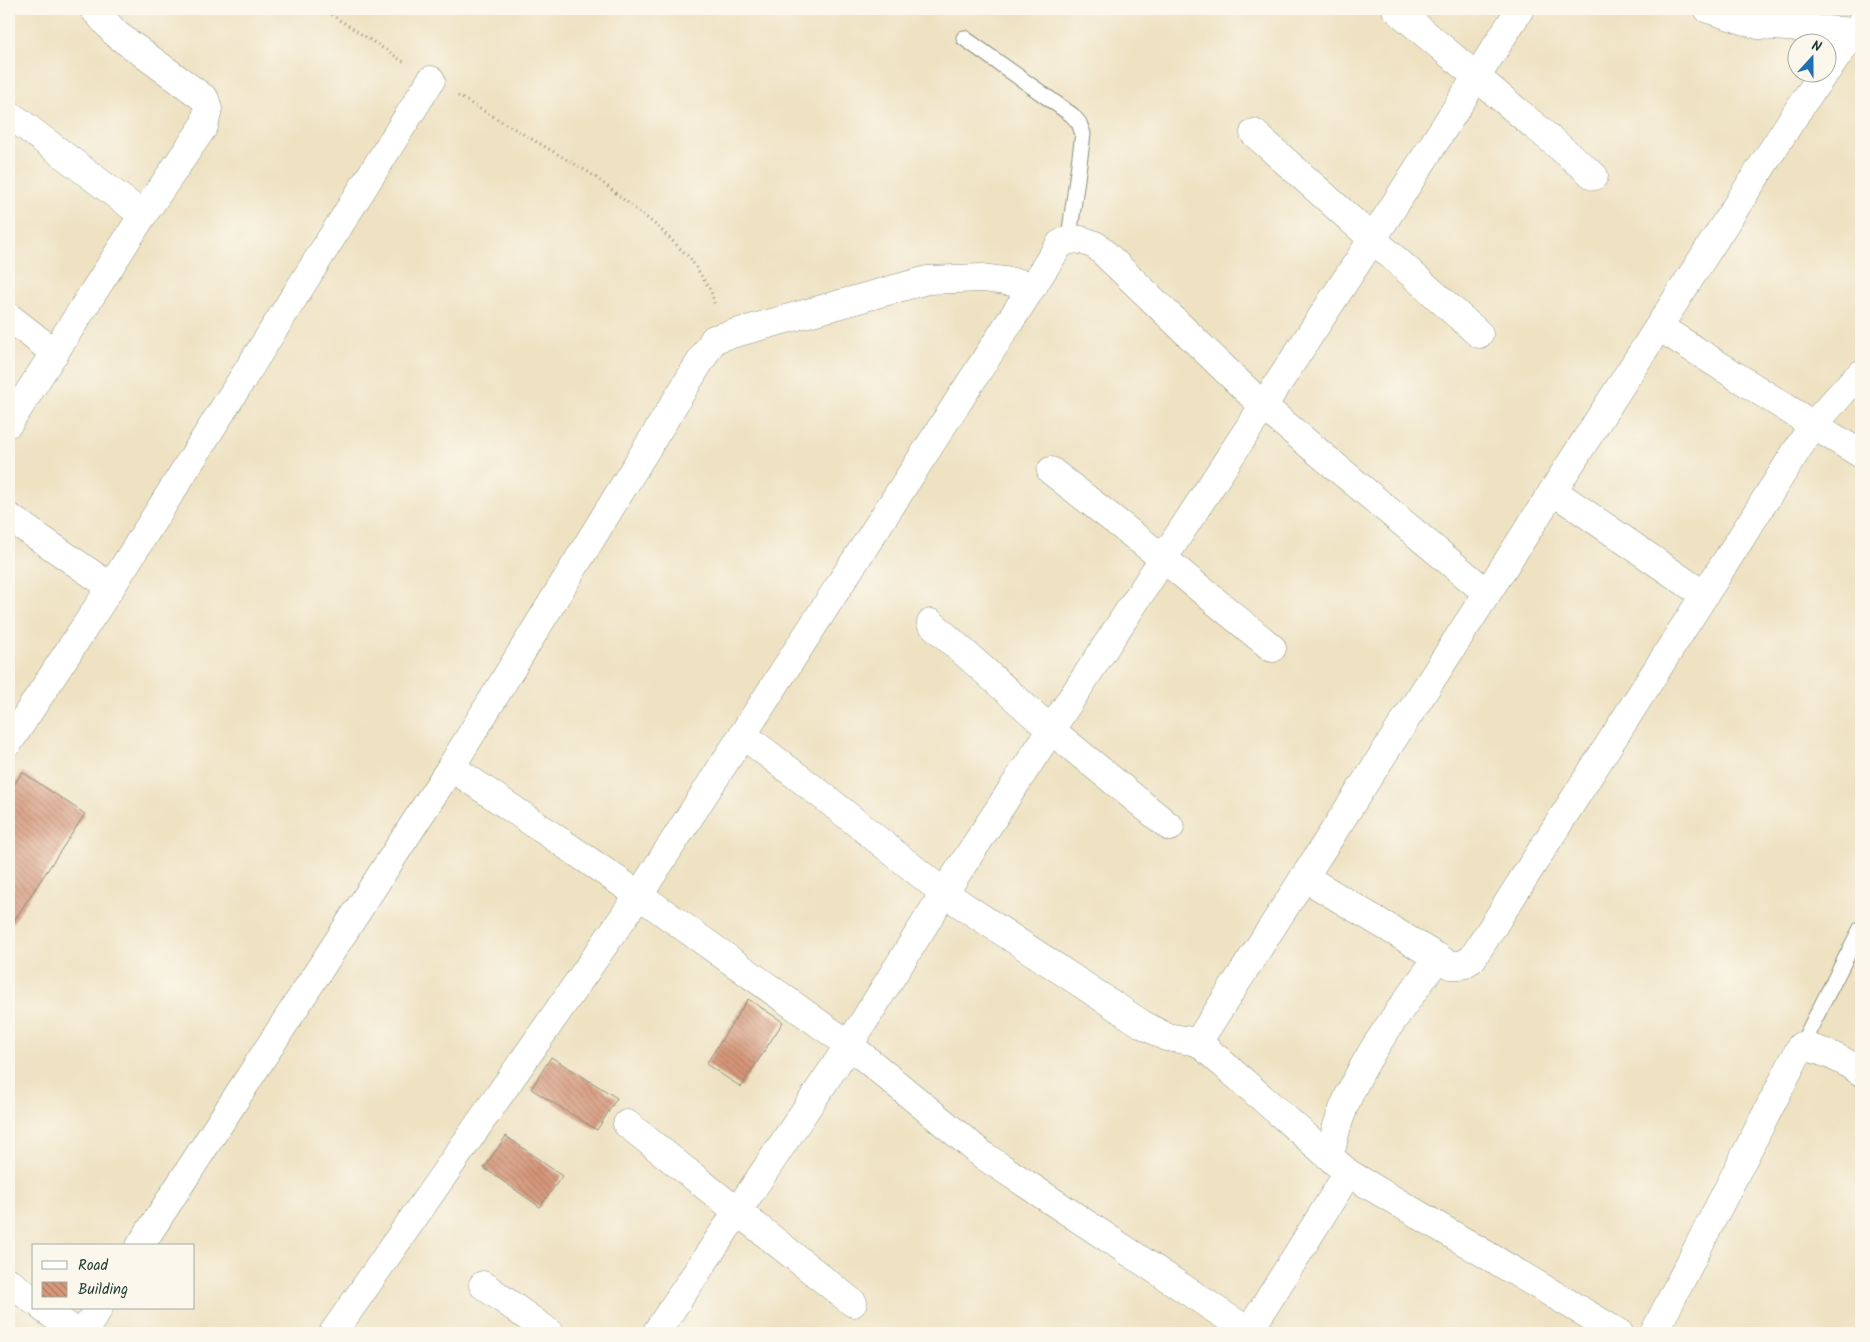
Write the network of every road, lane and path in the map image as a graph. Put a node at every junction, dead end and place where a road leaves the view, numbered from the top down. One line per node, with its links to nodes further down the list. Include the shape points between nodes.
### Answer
1 (94, 9): 15 (street, via 116,34 205,99 208,109 204,126)
2 (323, 9): 10 (path)
3 (1396, 9): 9 (street)
4 (1520, 9): 9 (street)
5 (1708, 9): 6 (street, via 1758,25)
6 (1858, 28): 8 (street)
7 (964, 38): 16 (lane, via 1079,122 1083,134)
8 (1838, 55)
9 (1477, 76): 14 (street); 17 (street)
10 (432, 80): 22 (path, via 590,173 657,226 690,258 711,292 717,312); 33 (street)
11 (1818, 82): 20 (street)
12 (9, 114): 15 (street)
13 (1254, 133): 17 (street)
14 (1594, 176)
15 (143, 215): 23 (street)
16 (1069, 238): 18 (street, via 1060,244); 25 (street, via 1097,246)
17 (1372, 240): 21 (street); 25 (street)
18 (1034, 284): 22 (street, via 983,278 928,280); 39 (street)
19 (9, 317): 23 (street)
20 (1659, 327): 27 (street); 30 (street)
21 (1478, 334)
22 (714, 339): 41 (street)
23 (55, 353): 26 (street)
24 (1861, 374): 27 (street)
25 (1263, 406): 32 (street); 34 (street)
26 (9, 424)
27 (1813, 426): 28 (street); 35 (street)
28 (1861, 454)
29 (1051, 472): 32 (street)
30 (1553, 492): 34 (street); 35 (street)
31 (9, 517): 33 (street)
32 (1164, 559): 37 (street); 38 (street)
33 (111, 587): 40 (street)
34 (1487, 593): 43 (street)
35 (1704, 595): 47 (street, via 1472,959 1462,965 1450,965)
36 (931, 623): 38 (street)
37 (1272, 648)
38 (1051, 730): 42 (street); 44 (street)
39 (743, 735): 44 (street); 45 (street)
40 (9, 742)
41 (451, 767): 45 (street); 55 (street)
42 (1170, 827)
43 (1304, 877): 47 (street); 48 (street)
44 (944, 893): 48 (street, via 1142,1024 1166,1036); 49 (street)
45 (639, 895): 49 (street); 63 (street)
46 (1861, 928): 50 (lane)
47 (1438, 957): 53 (street, via 1376,1044 1352,1089 1337,1126)
48 (1198, 1042): 53 (street)
49 (849, 1045): 54 (street); 66 (street, via 984,1156)
50 (1801, 1046): 51 (street, via 1840,1058); 68 (street)
51 (1861, 1072)
52 (628, 1124): 54 (street)
53 (1339, 1165): 66 (street); 67 (street)
54 (737, 1213): 59 (street); 65 (street)
55 (141, 1244)
56 (9, 1282): 58 (street)
57 (483, 1286): 64 (street)
58 (32, 1299)
59 (853, 1304)
60 (45, 1310): 62 (street)
61 (98, 1310): 62 (street)
62 (72, 1332)
63 (332, 1333)
64 (550, 1333)
65 (656, 1333)
66 (1249, 1333)
67 (1619, 1333)
68 (1654, 1333)

